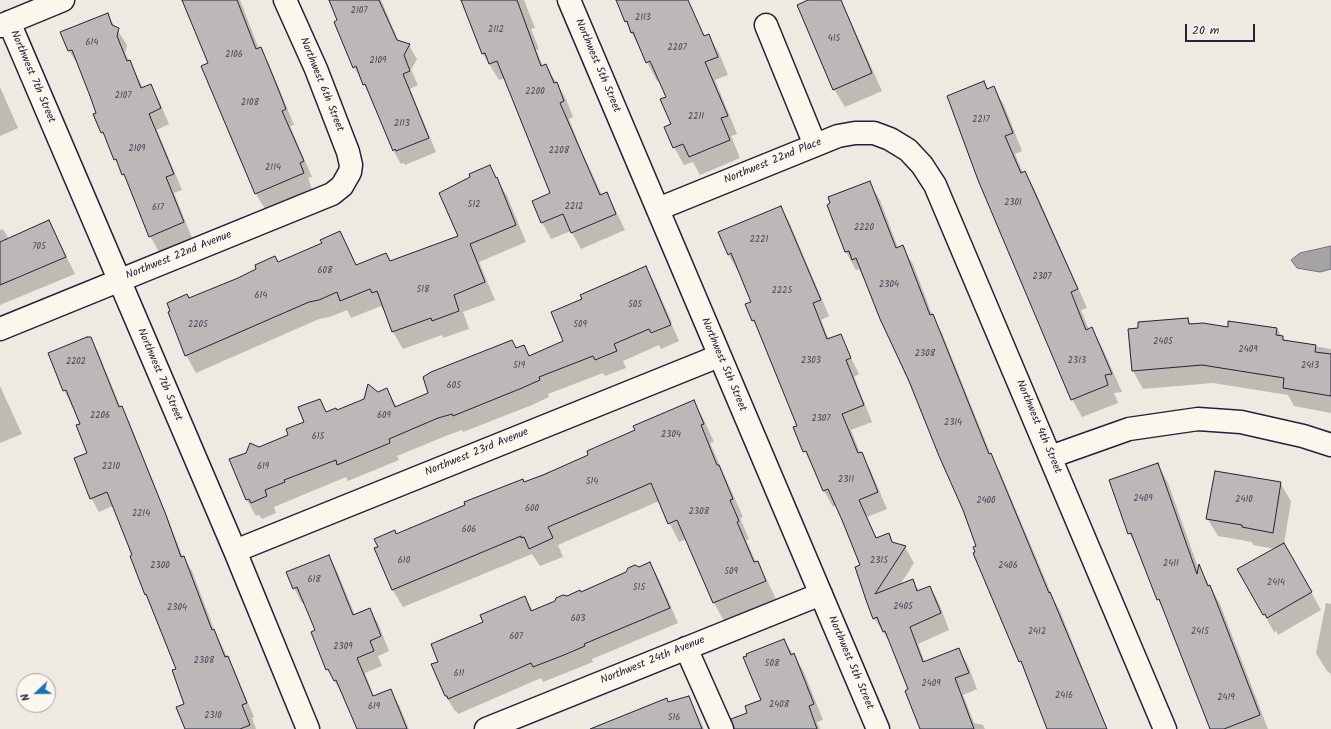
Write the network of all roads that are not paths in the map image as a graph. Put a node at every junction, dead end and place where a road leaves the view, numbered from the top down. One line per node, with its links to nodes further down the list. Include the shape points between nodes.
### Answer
1 (63, 0): 4 (street)
2 (285, 0): 8 (street, Northwest 6th Street, via 316,69 348,152)
3 (569, 0): 9 (street, Northwest 5th Street)
4 (5, 24): 10 (street, Northwest 7th Street)
5 (766, 25): 7 (street)
6 (890, 139): 7 (street, Northwest 22nd Place, via 874,133 855,133); 14 (street, Northwest 4th Street, via 908,150 935,185)
7 (814, 145): 9 (street, Northwest 22nd Place)
8 (350, 172): 10 (street, Northwest 22nd Avenue, via 342,186 332,194)
9 (658, 209): 12 (street, Northwest 5th Street)
10 (119, 281): 11 (street, Northwest 22nd Avenue); 15 (street, Northwest 7th Street)
11 (0, 329)
12 (719, 356): 15 (street, Northwest 23rd Avenue); 16 (street, Northwest 5th Street)
13 (1331, 445): 14 (street, via 1241,422 1198,419 1128,429)
14 (1050, 457): 22 (street, Northwest 4th Street)
15 (235, 550): 18 (street, Northwest 7th Street)
16 (821, 594): 17 (street, Northwest 24th Avenue); 21 (street, Northwest 5th Street)
17 (686, 648): 19 (street, Northwest 24th Avenue); 20 (street)
18 (308, 729)
19 (486, 729)
20 (722, 729)
21 (878, 729)
22 (1165, 729)

